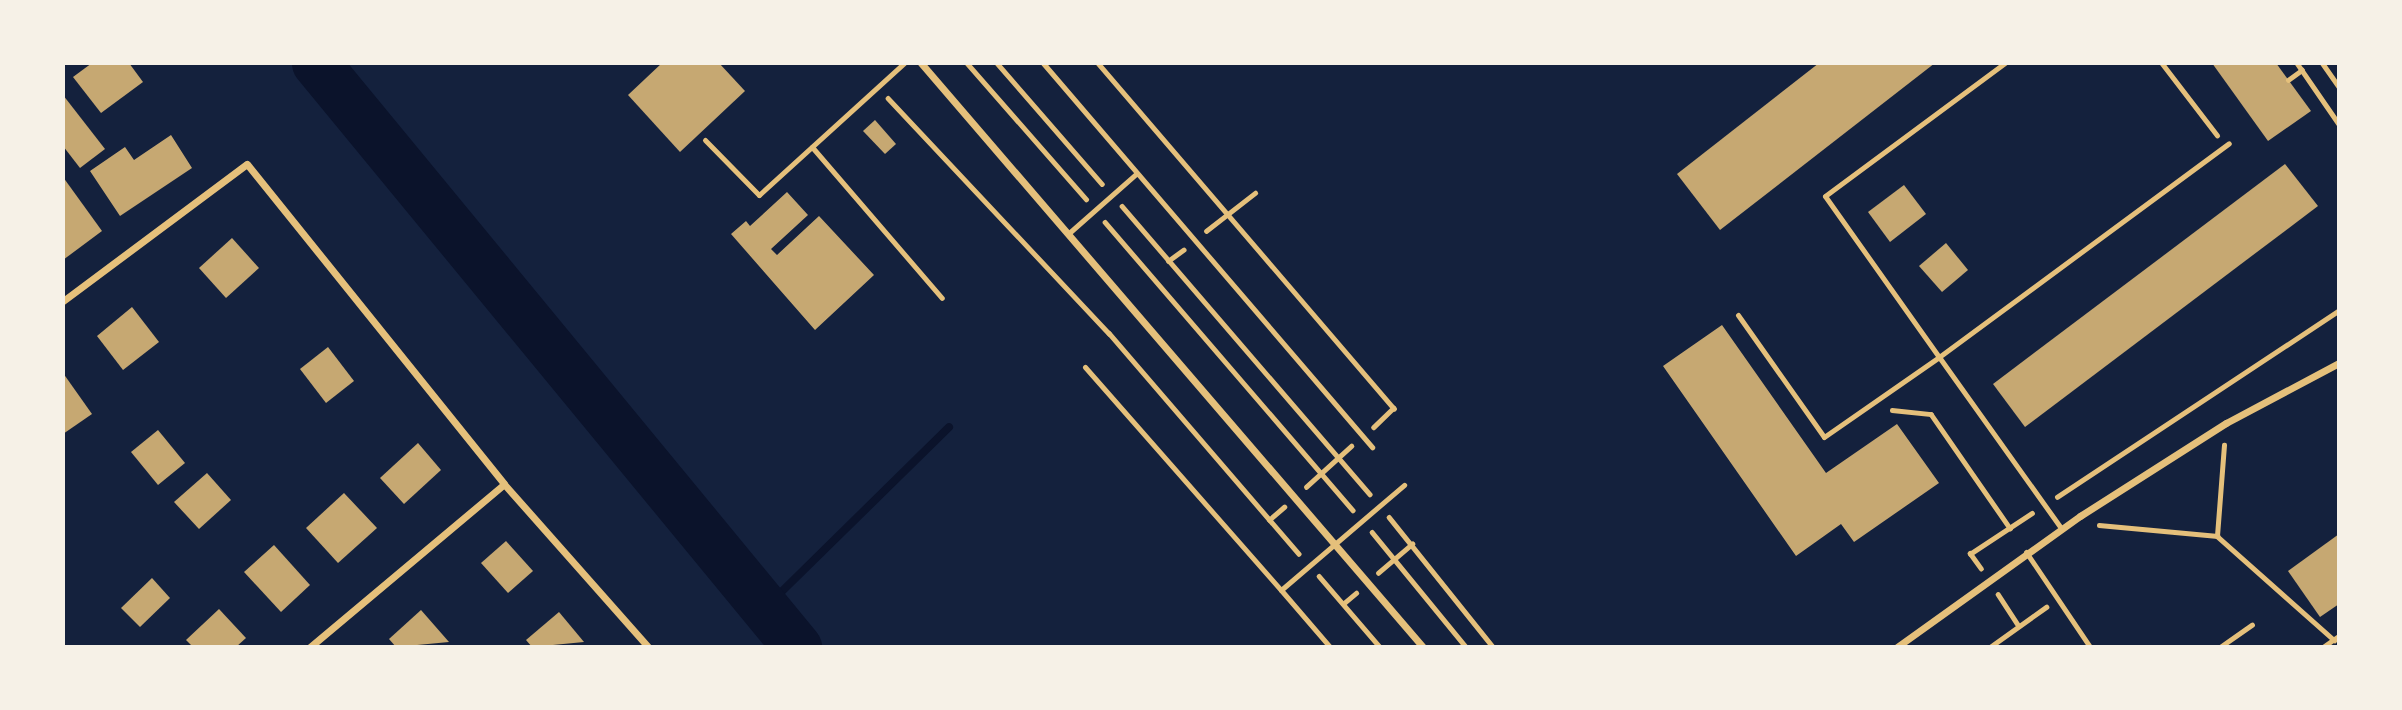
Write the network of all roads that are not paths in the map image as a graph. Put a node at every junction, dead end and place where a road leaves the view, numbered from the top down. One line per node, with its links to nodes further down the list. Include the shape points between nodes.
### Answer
1 (904, 63): 9 (lane)
2 (921, 63): 11 (street)
3 (1043, 63): 10 (lane)
4 (2005, 63): 15 (lane, via 1825,196)
5 (2322, 63): 6 (lane)
6 (2339, 87)
7 (705, 140): 9 (lane, via 759,195)
8 (2227, 145): 15 (lane)
9 (812, 147): 12 (lane)
10 (1136, 174): 11 (lane); 18 (lane)
11 (1069, 233): 22 (street)
12 (942, 298)
13 (63, 301): 19 (street, via 247,164)
14 (1738, 314): 15 (lane, via 1824,437)
15 (1939, 356): 21 (lane)
16 (2339, 363): 21 (street, via 2226,424)
17 (1085, 367): 24 (lane)
18 (1372, 447)
19 (504, 484): 26 (street); 27 (street)
20 (1404, 485): 22 (lane)
21 (2061, 528): 23 (street)
22 (1335, 543): 24 (lane); 29 (street)
23 (2026, 552): 30 (street); 31 (lane)
24 (1281, 590): 28 (lane)
25 (2252, 625): 32 (lane)
26 (310, 647)
27 (648, 647)
28 (1330, 647)
29 (1423, 647)
30 (1897, 647)
31 (2090, 647)
32 (2220, 647)

